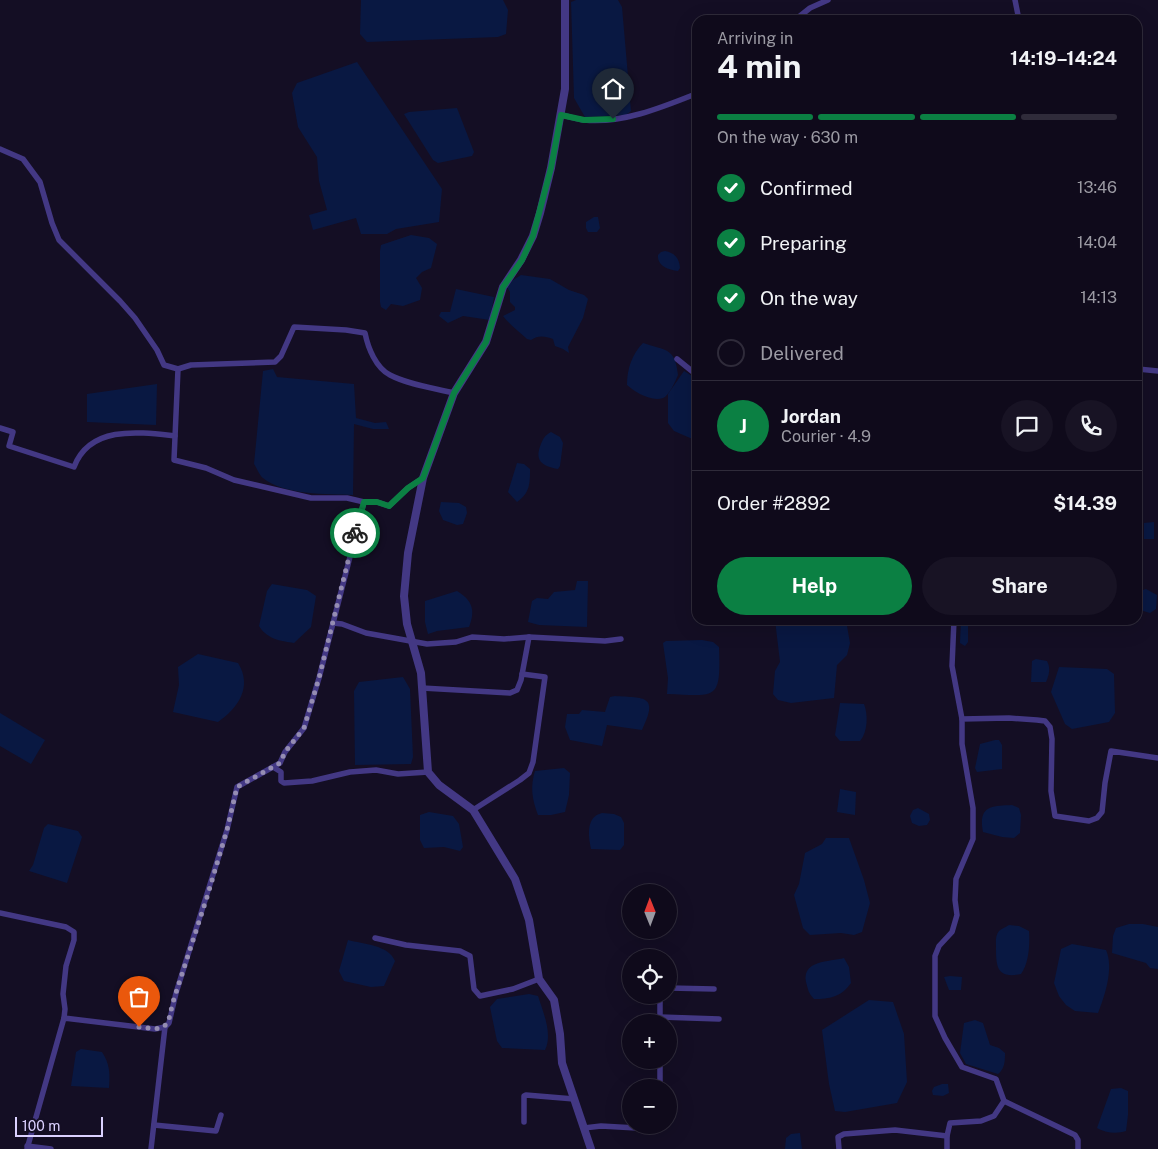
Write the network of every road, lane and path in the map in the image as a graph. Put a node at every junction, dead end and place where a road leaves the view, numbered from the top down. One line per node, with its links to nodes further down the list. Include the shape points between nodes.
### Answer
1 (565, 0): 7 (street, via 565,89)
2 (828, 0): 4 (street)
3 (1015, 0): 5 (street)
4 (801, 15)
5 (1018, 15)
6 (692, 95): 7 (street, via 613,119 584,120)
7 (561, 115): 14 (street, via 533,236 522,260 503,287 486,342)
8 (0, 149): 10 (street, via 22,158 40,182 60,240 135,318 164,365)
9 (677, 359): 12 (street)
10 (178, 369): 14 (street, via 191,364 275,362 294,327 346,330 365,333 367,347 389,375); 16 (street)
11 (1142, 370): 13 (street)
12 (692, 371)
13 (1158, 372)
14 (454, 393): 17 (street)
15 (0, 428): 16 (street, via 13,432 9,446 74,467 78,456 96,440 117,434)
16 (175, 436): 18 (street, via 174,460 206,468 234,480 311,498 347,498)
17 (423, 478): 18 (street, via 389,506); 23 (street, via 408,553 404,596)
18 (364, 502): 19 (street)
19 (333, 623): 23 (street); 28 (street, via 304,728)
20 (954, 625): 26 (street, via 952,666)
21 (529, 637): 22 (street); 23 (street, via 472,637 427,644); 24 (street)
22 (621, 639)
23 (413, 642): 25 (street)
24 (522, 674): 25 (street, via 517,690 510,693); 30 (street, via 545,677 529,773)
25 (422, 688): 29 (street)
26 (962, 719): 27 (street, via 1045,721 1052,739 1054,816 1088,821 1102,812 1111,751); 41 (street, via 962,744 973,808 973,839 956,879 957,915 952,932 939,946 935,956 935,1016 962,1066 996,1079)
27 (1158, 758)
28 (274, 767): 29 (street, via 281,772 284,783 376,770 398,774); 39 (street, via 237,787 210,887)
29 (428, 772): 30 (street, via 439,785)
30 (472, 810): 33 (street, via 515,880 530,920)
31 (0, 912): 36 (street, via 66,927 74,932 66,966)
32 (375, 938): 33 (street, via 460,951 470,956 474,990 480,996)
33 (539, 979): 40 (street, via 554,1000 562,1063)
34 (677, 988): 35 (street)
35 (714, 989)
36 (64, 1018): 39 (street, via 155,1029); 48 (street)
37 (719, 1019): 38 (street)
38 (677, 1020)
39 (165, 1027): 44 (street)
40 (574, 1099): 43 (street, via 526,1095); 46 (street)
41 (1004, 1101): 47 (street, via 994,1116 981,1121 950,1123); 54 (street, via 1075,1134)
42 (221, 1115): 44 (street, via 216,1131)
43 (524, 1122)
44 (154, 1125): 50 (street)
45 (622, 1127): 46 (street)
46 (584, 1128): 51 (street)
47 (947, 1136): 52 (street, via 895,1130 844,1134 838,1137); 53 (street)
48 (27, 1148): 49 (street)
49 (51, 1149)
50 (151, 1149)
51 (591, 1149)
52 (839, 1149)
53 (947, 1149)
54 (1078, 1149)

